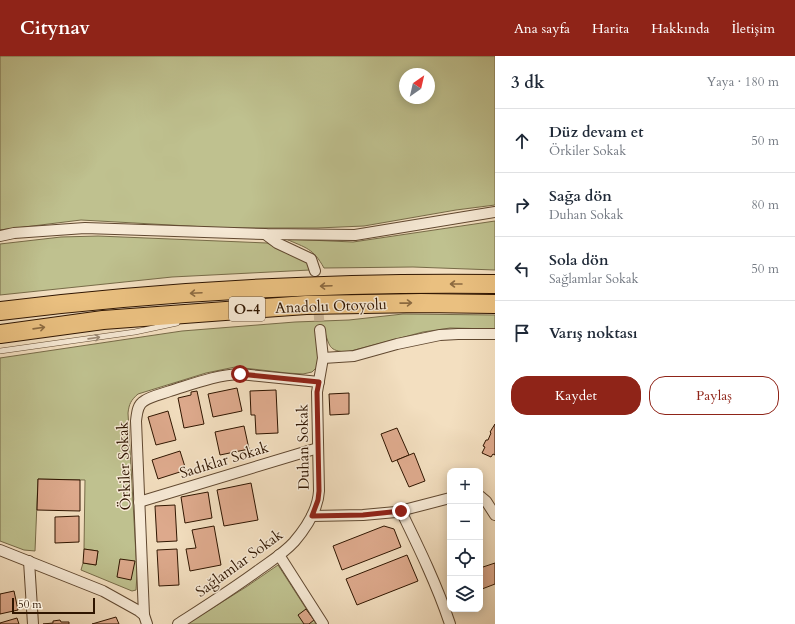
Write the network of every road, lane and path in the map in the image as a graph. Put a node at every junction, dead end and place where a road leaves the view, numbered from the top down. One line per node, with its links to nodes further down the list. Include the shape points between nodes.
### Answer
1 (495, 212): 2 (street, via 355,235)
2 (265, 234): 3 (street, via 85,228); 4 (street, via 311,259)
3 (0, 236)
4 (315, 271)
5 (495, 284): 8 (highway, Anadolu Otoyolu / O-4, one-way to 8, via 383,284 184,293)
6 (495, 304): 7 (highway, Anadolu Otoyolu / O-4, one-way to 6, via 327,305)
7 (237, 310): 9 (lane); 12 (highway, Anadolu Otoyolu / O-4, one-way to 7, via 103,320)
8 (0, 311)
9 (193, 319)
10 (186, 321): 14 (lane, one-way to 10, via 135,332)
11 (320, 330): 15 (street, Duhan Sokak)
12 (0, 334)
13 (495, 334): 15 (street, via 428,337 354,356)
14 (0, 351)
15 (323, 358): 16 (street, Duhan Sokak)
16 (319, 382): 17 (street, Duhan Sokak); 20 (street, Örkiler Sokak, via 228,375 144,401 137,411 136,421)
17 (318, 448): 20 (street, Sadıklar Sokak); 23 (street, Duhan Sokak, via 318,500)
18 (483, 498): 22 (street)
19 (447, 499): 21 (street)
20 (139, 502): 27 (street, Örkiler Sokak)
21 (401, 511): 23 (street); 31 (street, via 432,577)
22 (495, 515)
23 (312, 516): 25 (street, Sağlamlar Sokak, via 293,543)
24 (0, 550): 26 (street)
25 (279, 555): 29 (street, Sağlamlar Sokak); 30 (street)
26 (29, 561): 27 (street, via 103,591 134,607); 28 (street)
27 (146, 620)
28 (33, 624)
29 (178, 624)
30 (323, 624)
31 (450, 624)

